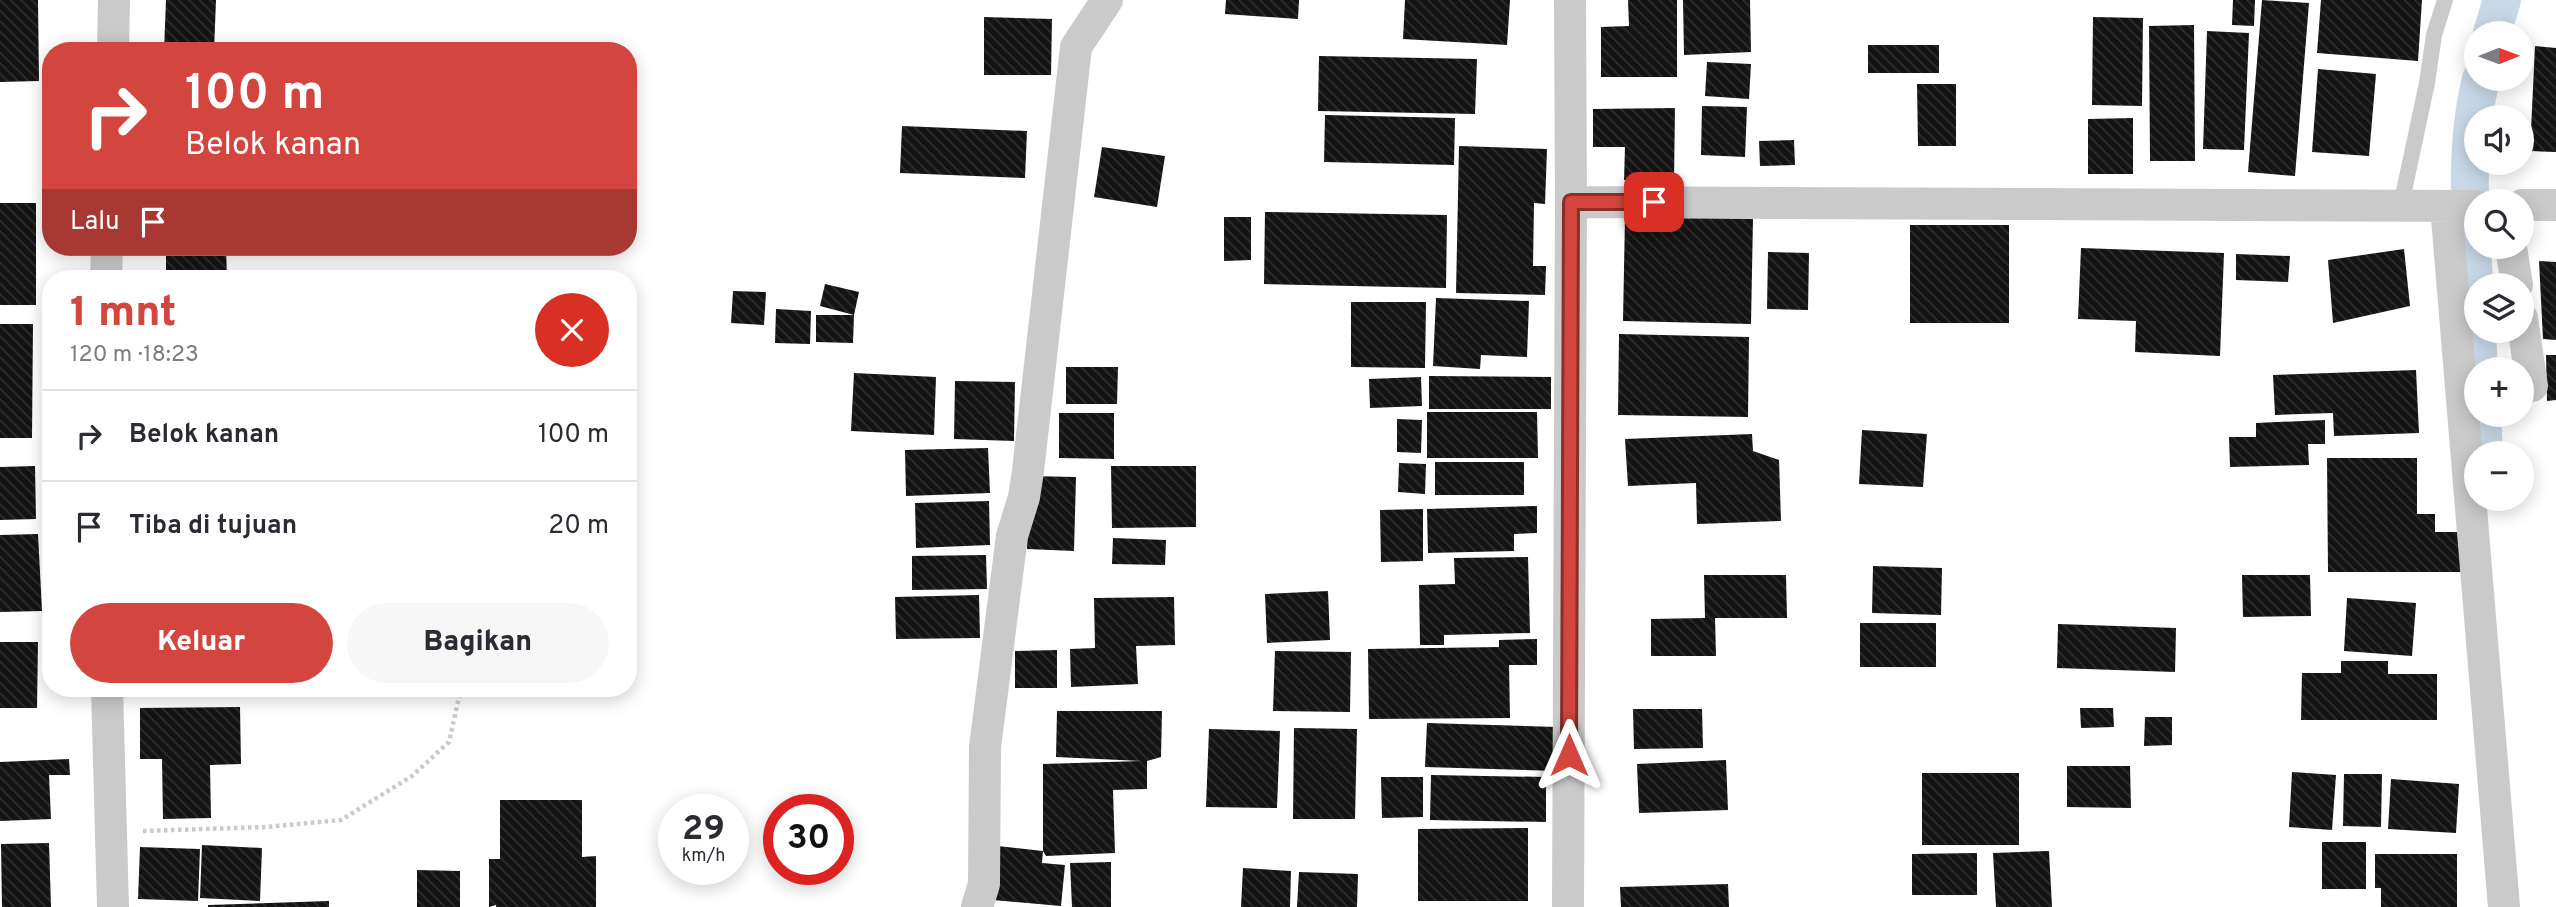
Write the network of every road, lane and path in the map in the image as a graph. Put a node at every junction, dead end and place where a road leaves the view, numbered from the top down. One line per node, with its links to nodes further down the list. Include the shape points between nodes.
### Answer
1 (114, 0): 5 (street)
2 (1107, 0): 15 (street, via 1076,47 1028,471 1013,536 985,747 984,884)
3 (1570, 0): 6 (street)
4 (2445, 0): 7 (lane)
5 (113, 42)
6 (1571, 202): 7 (street); 16 (street)
7 (2401, 205): 10 (street)
8 (2534, 205): 9 (street)
9 (2556, 205)
10 (2459, 206): 17 (street)
11 (107, 697): 13 (street)
12 (459, 697): 13 (path, via 449,742 412,776 341,820)
13 (111, 832): 14 (street)
14 (113, 907)
15 (977, 907)
16 (1568, 907)
17 (2504, 907)

